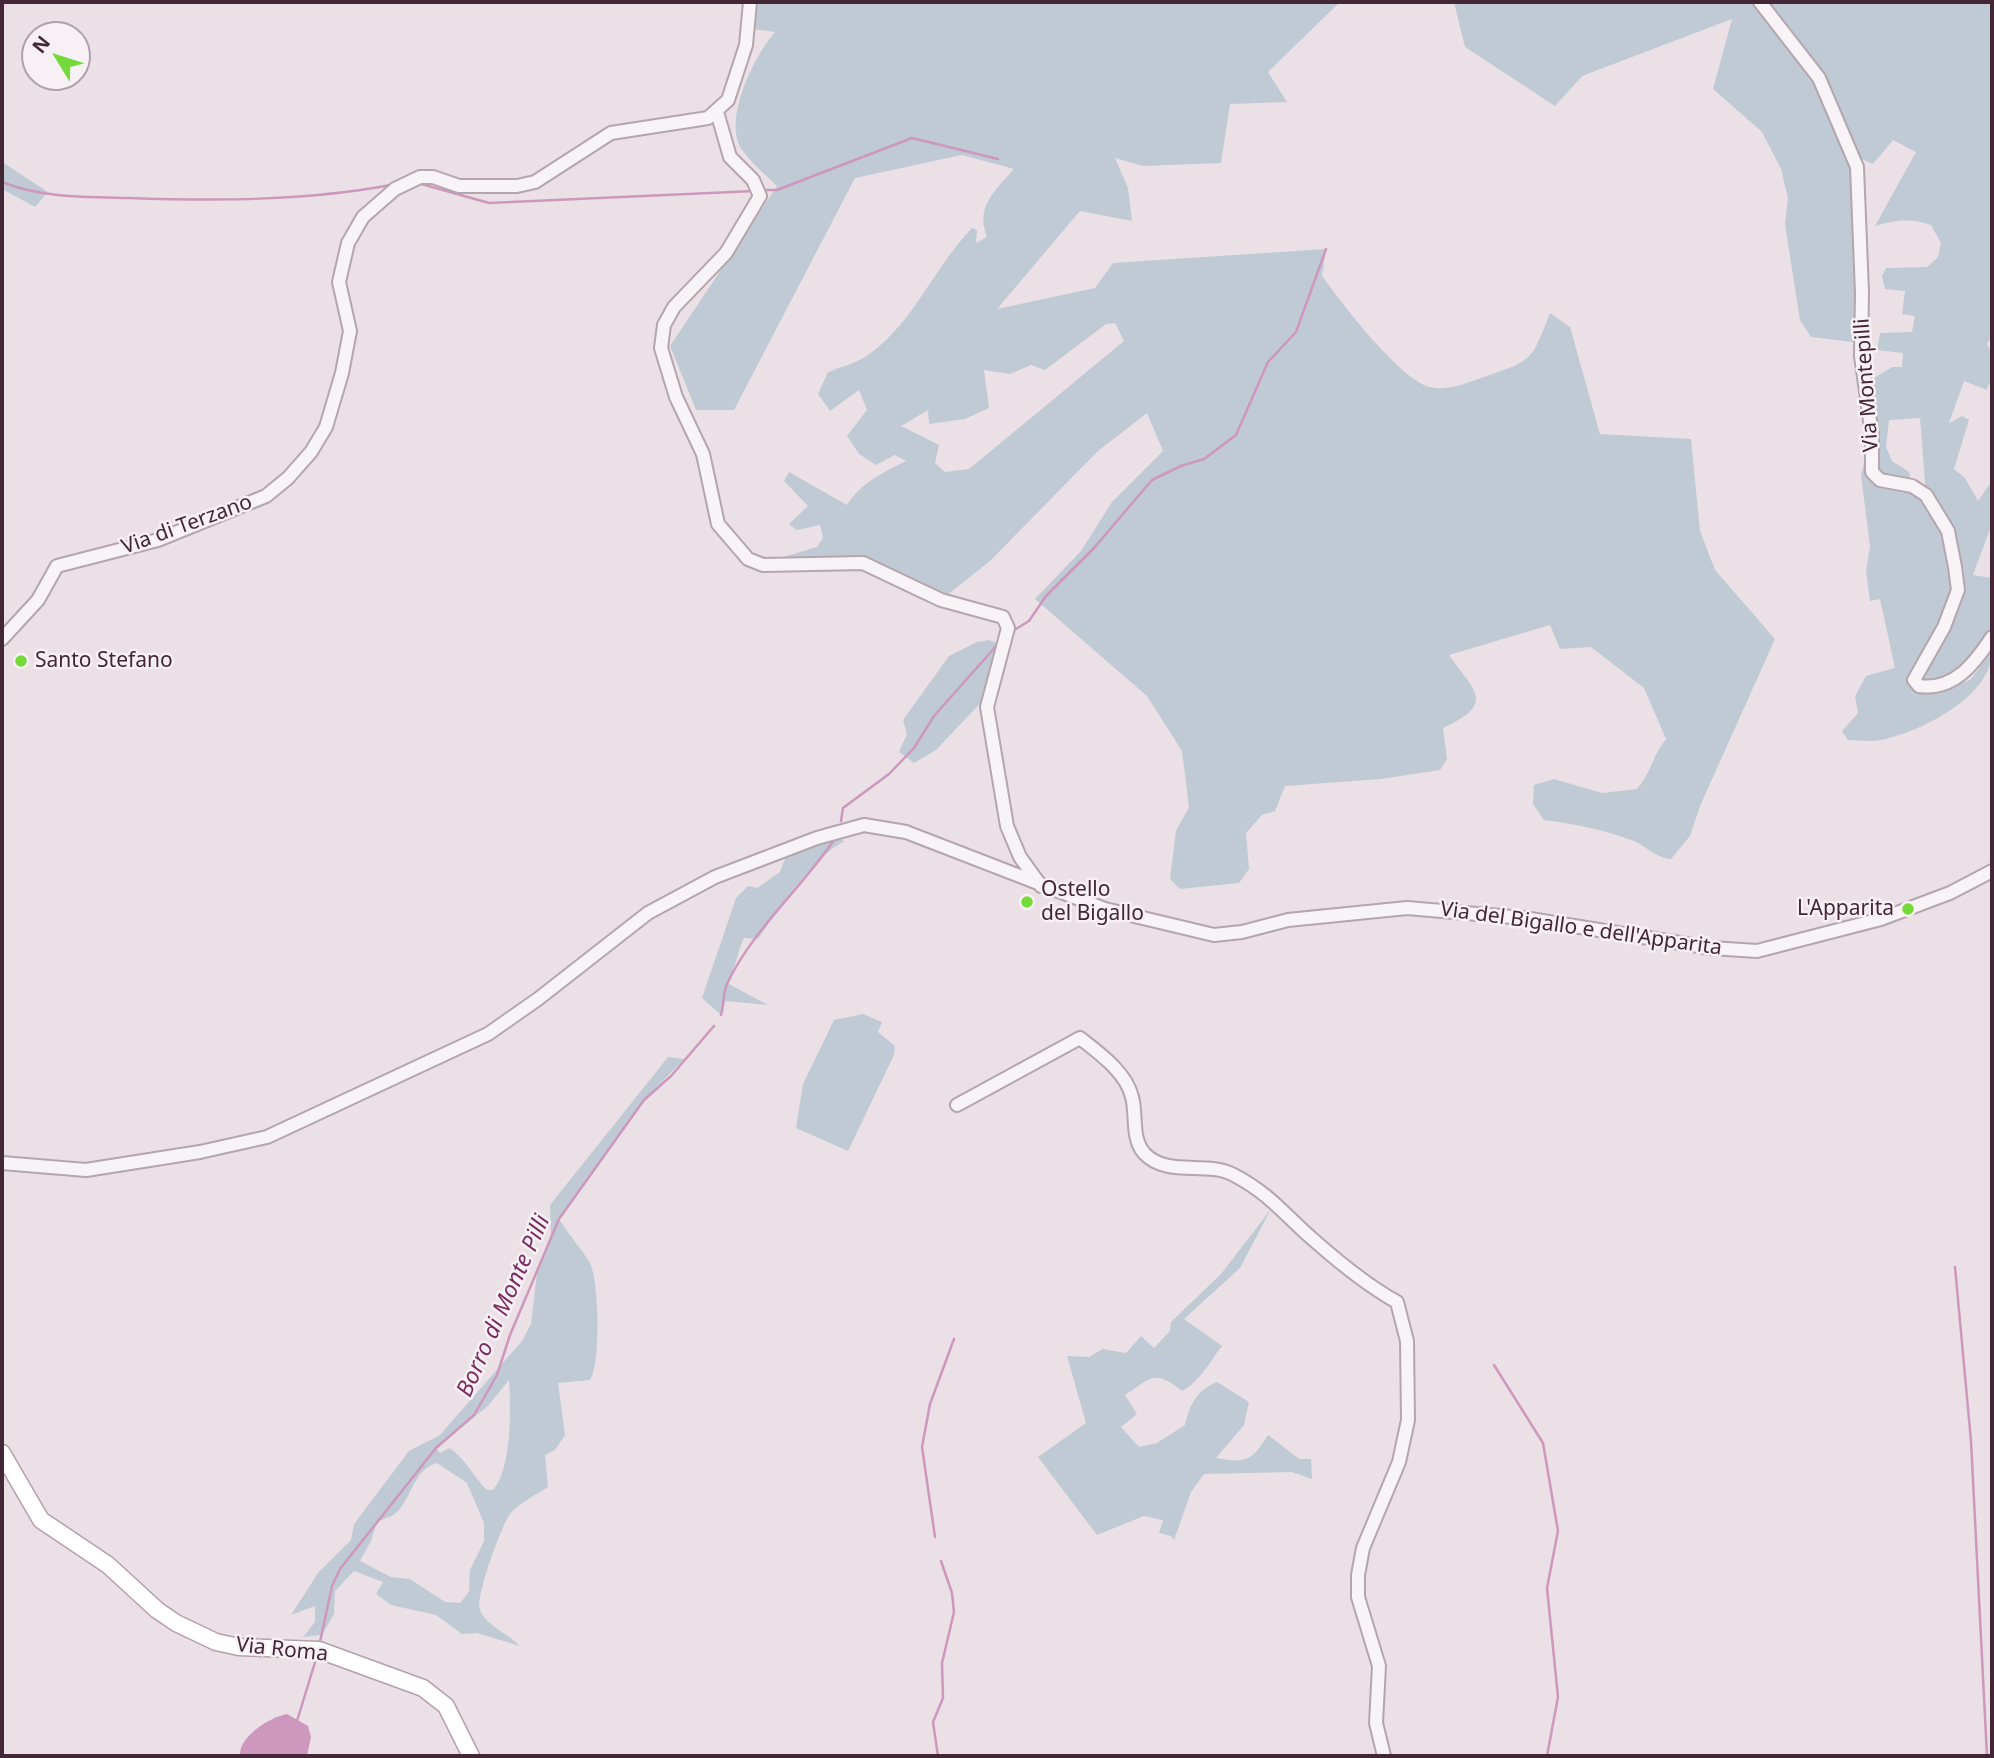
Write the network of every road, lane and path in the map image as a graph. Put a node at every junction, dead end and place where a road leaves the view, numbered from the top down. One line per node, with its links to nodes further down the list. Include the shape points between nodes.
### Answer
1 (750, 2): 3 (street, via 739,69 728,100)
2 (1760, 2): 4 (street, Via Montepilli, via 1819,78 1857,167 1861,356 1872,472 1880,480 1912,486 1926,495 1948,531 1958,590 1944,627 1914,680 1928,687 1964,675)
3 (717, 112): 5 (street, Via di Terzano, via 708,118 611,133 535,182 458,186 420,177 395,190 363,217 348,243 339,282 350,331 342,373 326,427 303,461 266,496 239,508 158,540 57,566 38,600); 7 (street, via 730,157 753,180 760,196 726,253 674,307 664,325 661,348 676,397 703,454 718,524 748,559 763,565 863,563 941,600 1003,617 1008,628 990,693 989,718 1007,825 1020,857)
4 (1992, 637)
5 (2, 639)
6 (1992, 871): 7 (street, Via del Bigallo e dell'Apparita, via 1950,893 1870,923 1757,951 1524,918 1408,908 1288,920 1214,935 1105,909)
7 (1041, 886): 9 (street, Via del Bigallo e dell'Apparita, via 906,832 864,825 845,829 715,877 648,913 488,1034 267,1137 86,1170)
8 (957, 1105): 12 (street, via 1080,1038 1109,1062 1127,1086 1137,1139 1153,1161 1165,1166 1202,1165 1231,1173 1259,1189 1314,1241 1397,1302 1407,1341 1408,1420 1399,1462 1363,1548 1358,1575 1358,1597 1379,1666 1376,1723)
9 (2, 1163)
10 (2, 1453): 11 (main road, Via Roma, via 41,1520 108,1565 176,1623 216,1642 239,1647 318,1650 423,1688 446,1706)
11 (471, 1756)
12 (1384, 1756)

